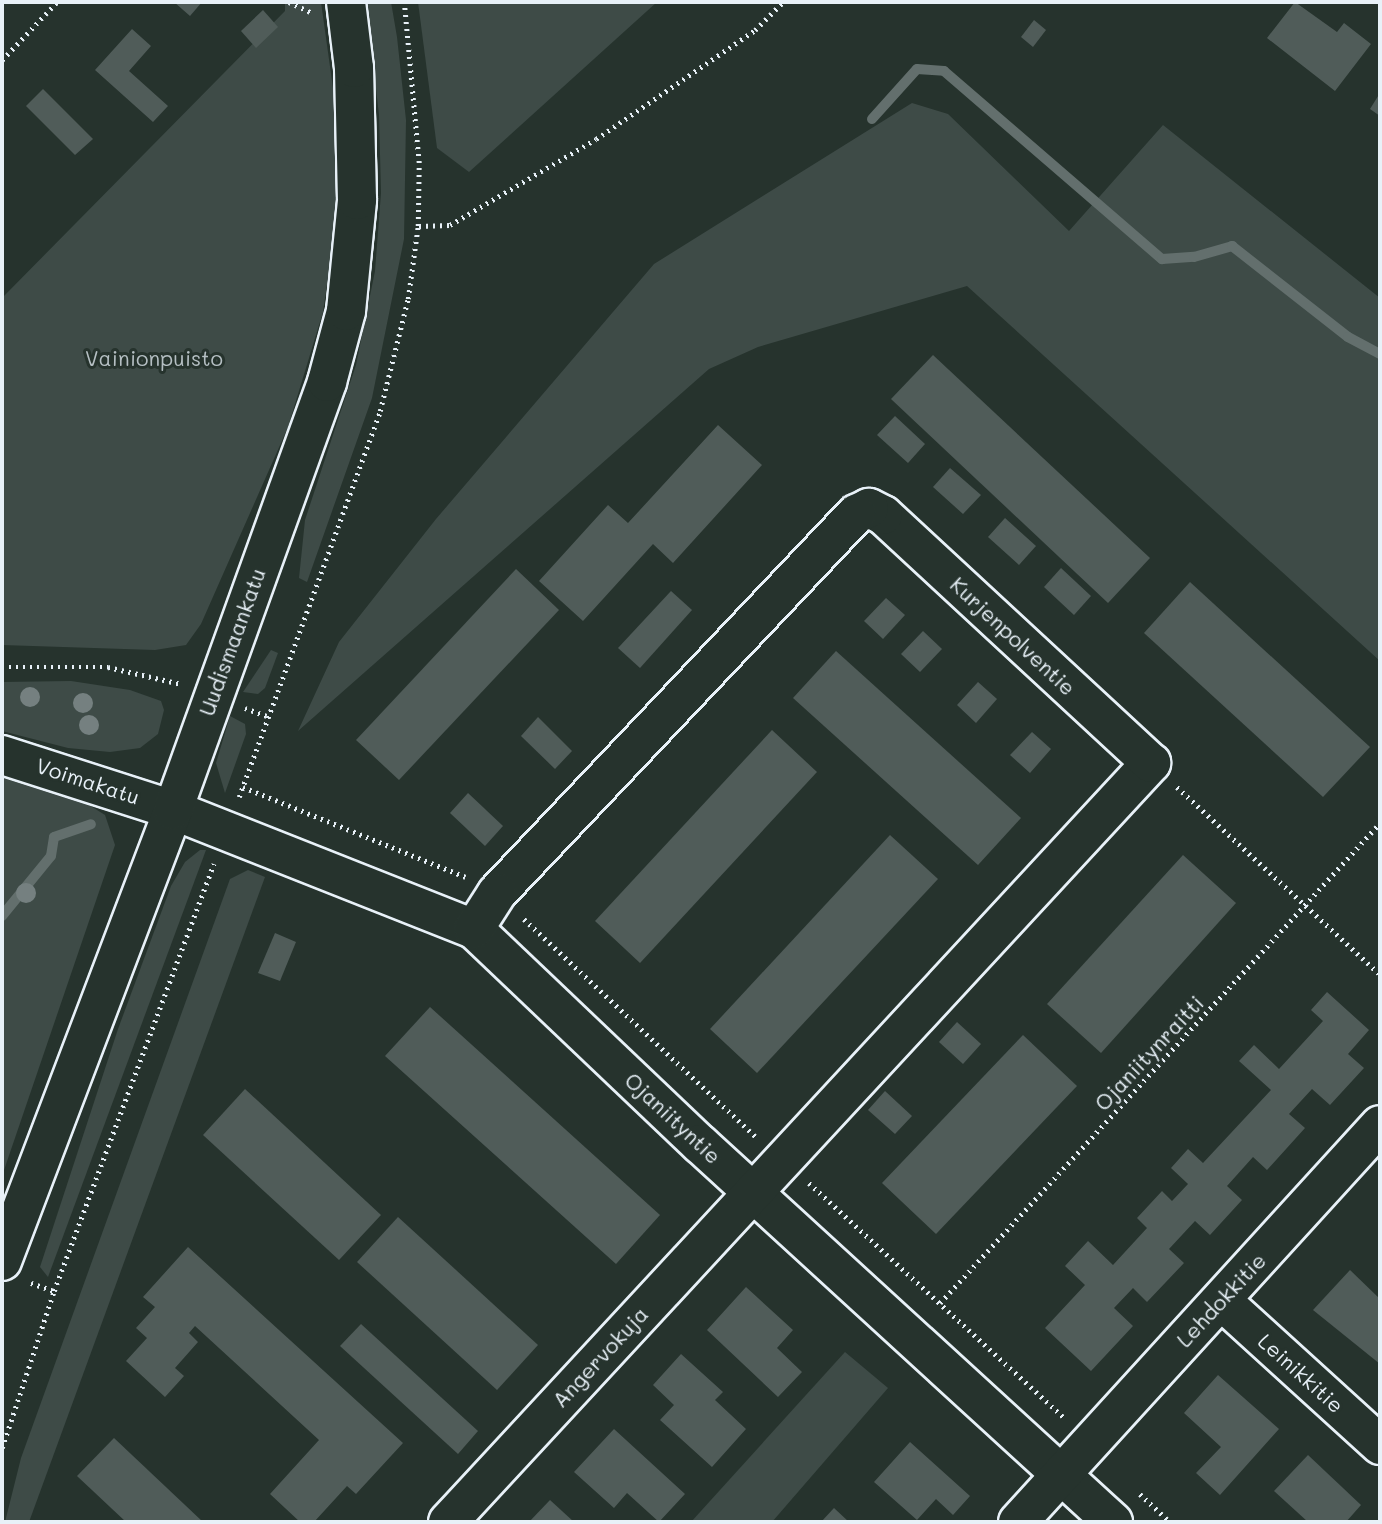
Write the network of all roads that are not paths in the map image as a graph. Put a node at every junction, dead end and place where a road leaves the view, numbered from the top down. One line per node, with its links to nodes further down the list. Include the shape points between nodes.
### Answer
1 (346, 2): 3 (street, Uudismaankatu, via 354,68 357,200 346,311 327,382)
2 (2, 755): 3 (street, Voimakatu)
3 (173, 810): 4 (street, Ojaniityntie); 7 (street, Uudismaankatu)
4 (474, 929): 6 (street, Ojaniityntie); 6 (street, Kurjenpolventie, via 497,894 856,514 869,508 883,515 1151,763)
5 (1380, 1125): 8 (street, Lehdokkitie)
6 (751, 1191): 10 (street, Ojaniityntie); 11 (street, Angervokuja)
7 (14, 1271)
8 (1222, 1301): 9 (street, Leinikkitie); 10 (street, Lehdokkitie)
9 (1380, 1445)
10 (1061, 1474): 12 (street, Lehdokkitie); 13 (street, Ojaniityntie)
11 (448, 1522)
12 (1018, 1522)
13 (1113, 1522)

